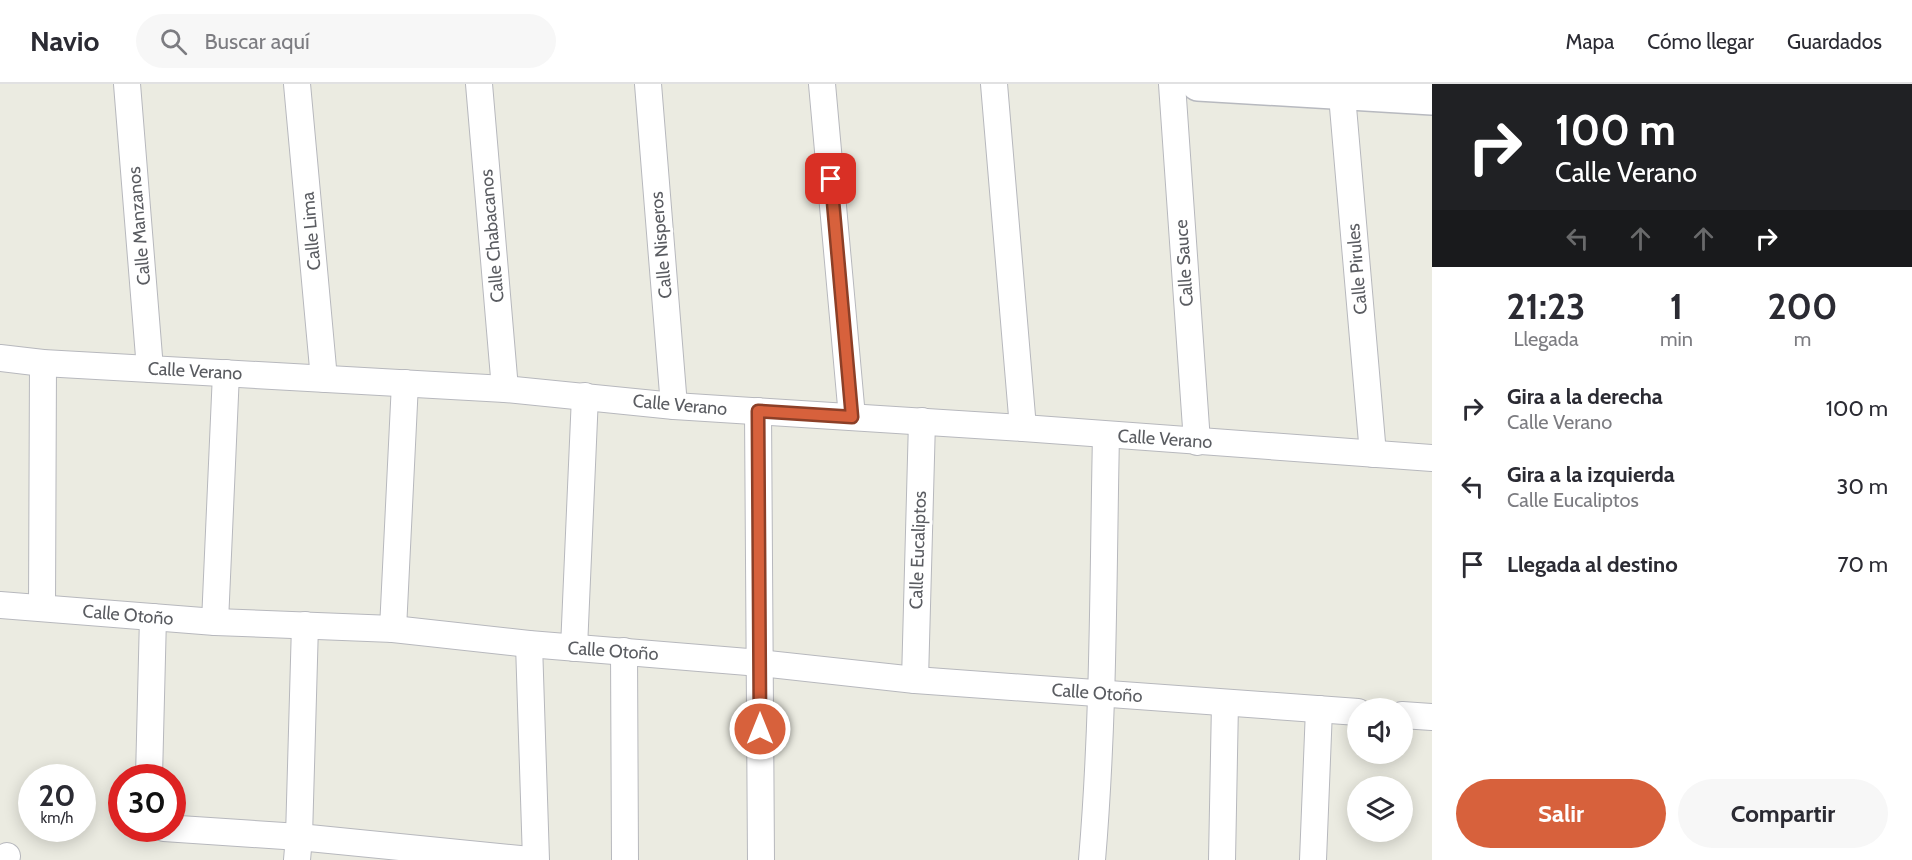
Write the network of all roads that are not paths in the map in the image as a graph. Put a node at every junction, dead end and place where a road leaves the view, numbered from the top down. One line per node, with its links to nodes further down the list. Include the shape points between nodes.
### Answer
1 (127, 84): 13 (street, Calle Manzanos)
2 (297, 84): 15 (street, Calle Lima)
3 (479, 84): 17 (street, Calle Chabacanos)
4 (648, 84): 19 (street, Calle Nisperos)
5 (822, 84): 21 (street)
6 (994, 84): 23 (street)
7 (1172, 84): 25 (street, Calle Sauce)
8 (1198, 84): 9 (street)
9 (1341, 89): 10 (street); 26 (street, Calle Pirules)
10 (1432, 98)
11 (0, 358): 12 (street, Calle Verano)
12 (43, 363): 13 (street, Calle Verano); 29 (street)
13 (150, 369): 14 (street, Calle Verano)
14 (226, 374): 15 (street, Calle Verano); 31 (street)
15 (324, 379): 16 (street, Calle Verano)
16 (405, 383): 17 (street, Calle Verano); 33 (street)
17 (505, 389): 18 (street, Calle Verano)
18 (585, 396): 19 (street, Calle Verano); 35 (street)
19 (674, 406): 20 (street, Calle Verano)
20 (758, 411): 21 (street, Calle Verano); 37 (street)
21 (852, 417): 22 (street, Calle Verano)
22 (922, 421): 23 (street, Calle Verano); 38 (street, Calle Eucaliptos)
23 (1023, 428): 24 (street, Calle Verano)
24 (1106, 435): 25 (street, Calle Verano); 39 (street)
25 (1197, 442): 26 (street, Calle Verano)
26 (1373, 454): 27 (street, Calle Verano)
27 (1432, 458)
28 (0, 605): 29 (street, Calle Otoño)
29 (42, 608): 30 (street, Calle Otoño)
30 (153, 617): 31 (street, Calle Otoño); 45 (street)
31 (215, 622): 32 (street, Calle Otoño)
32 (304, 625): 33 (street, Calle Otoño); 47 (street)
33 (393, 628): 34 (street, Calle Otoño)
34 (529, 644): 35 (street, Calle Otoño); 49 (street)
35 (574, 648): 36 (street, Calle Otoño)
36 (624, 651): 37 (street, Calle Otoño); 50 (street)
37 (759, 663): 38 (street, Calle Otoño); 51 (street)
38 (915, 680): 39 (street, Calle Otoño)
39 (1100, 692): 40 (street, Calle Otoño); 52 (street)
40 (1226, 703): 41 (street, Calle Otoño); 53 (street)
41 (1319, 709): 42 (street, Calle Otoño); 54 (street)
42 (1347, 711)
43 (1413, 716): 44 (street)
44 (1432, 717)
45 (149, 764)
46 (186, 832): 47 (street)
47 (298, 850): 48 (street)
48 (530, 860)
49 (536, 860)
50 (625, 860)
51 (760, 860)
52 (1092, 860)
53 (1222, 860)
54 (1313, 860)

